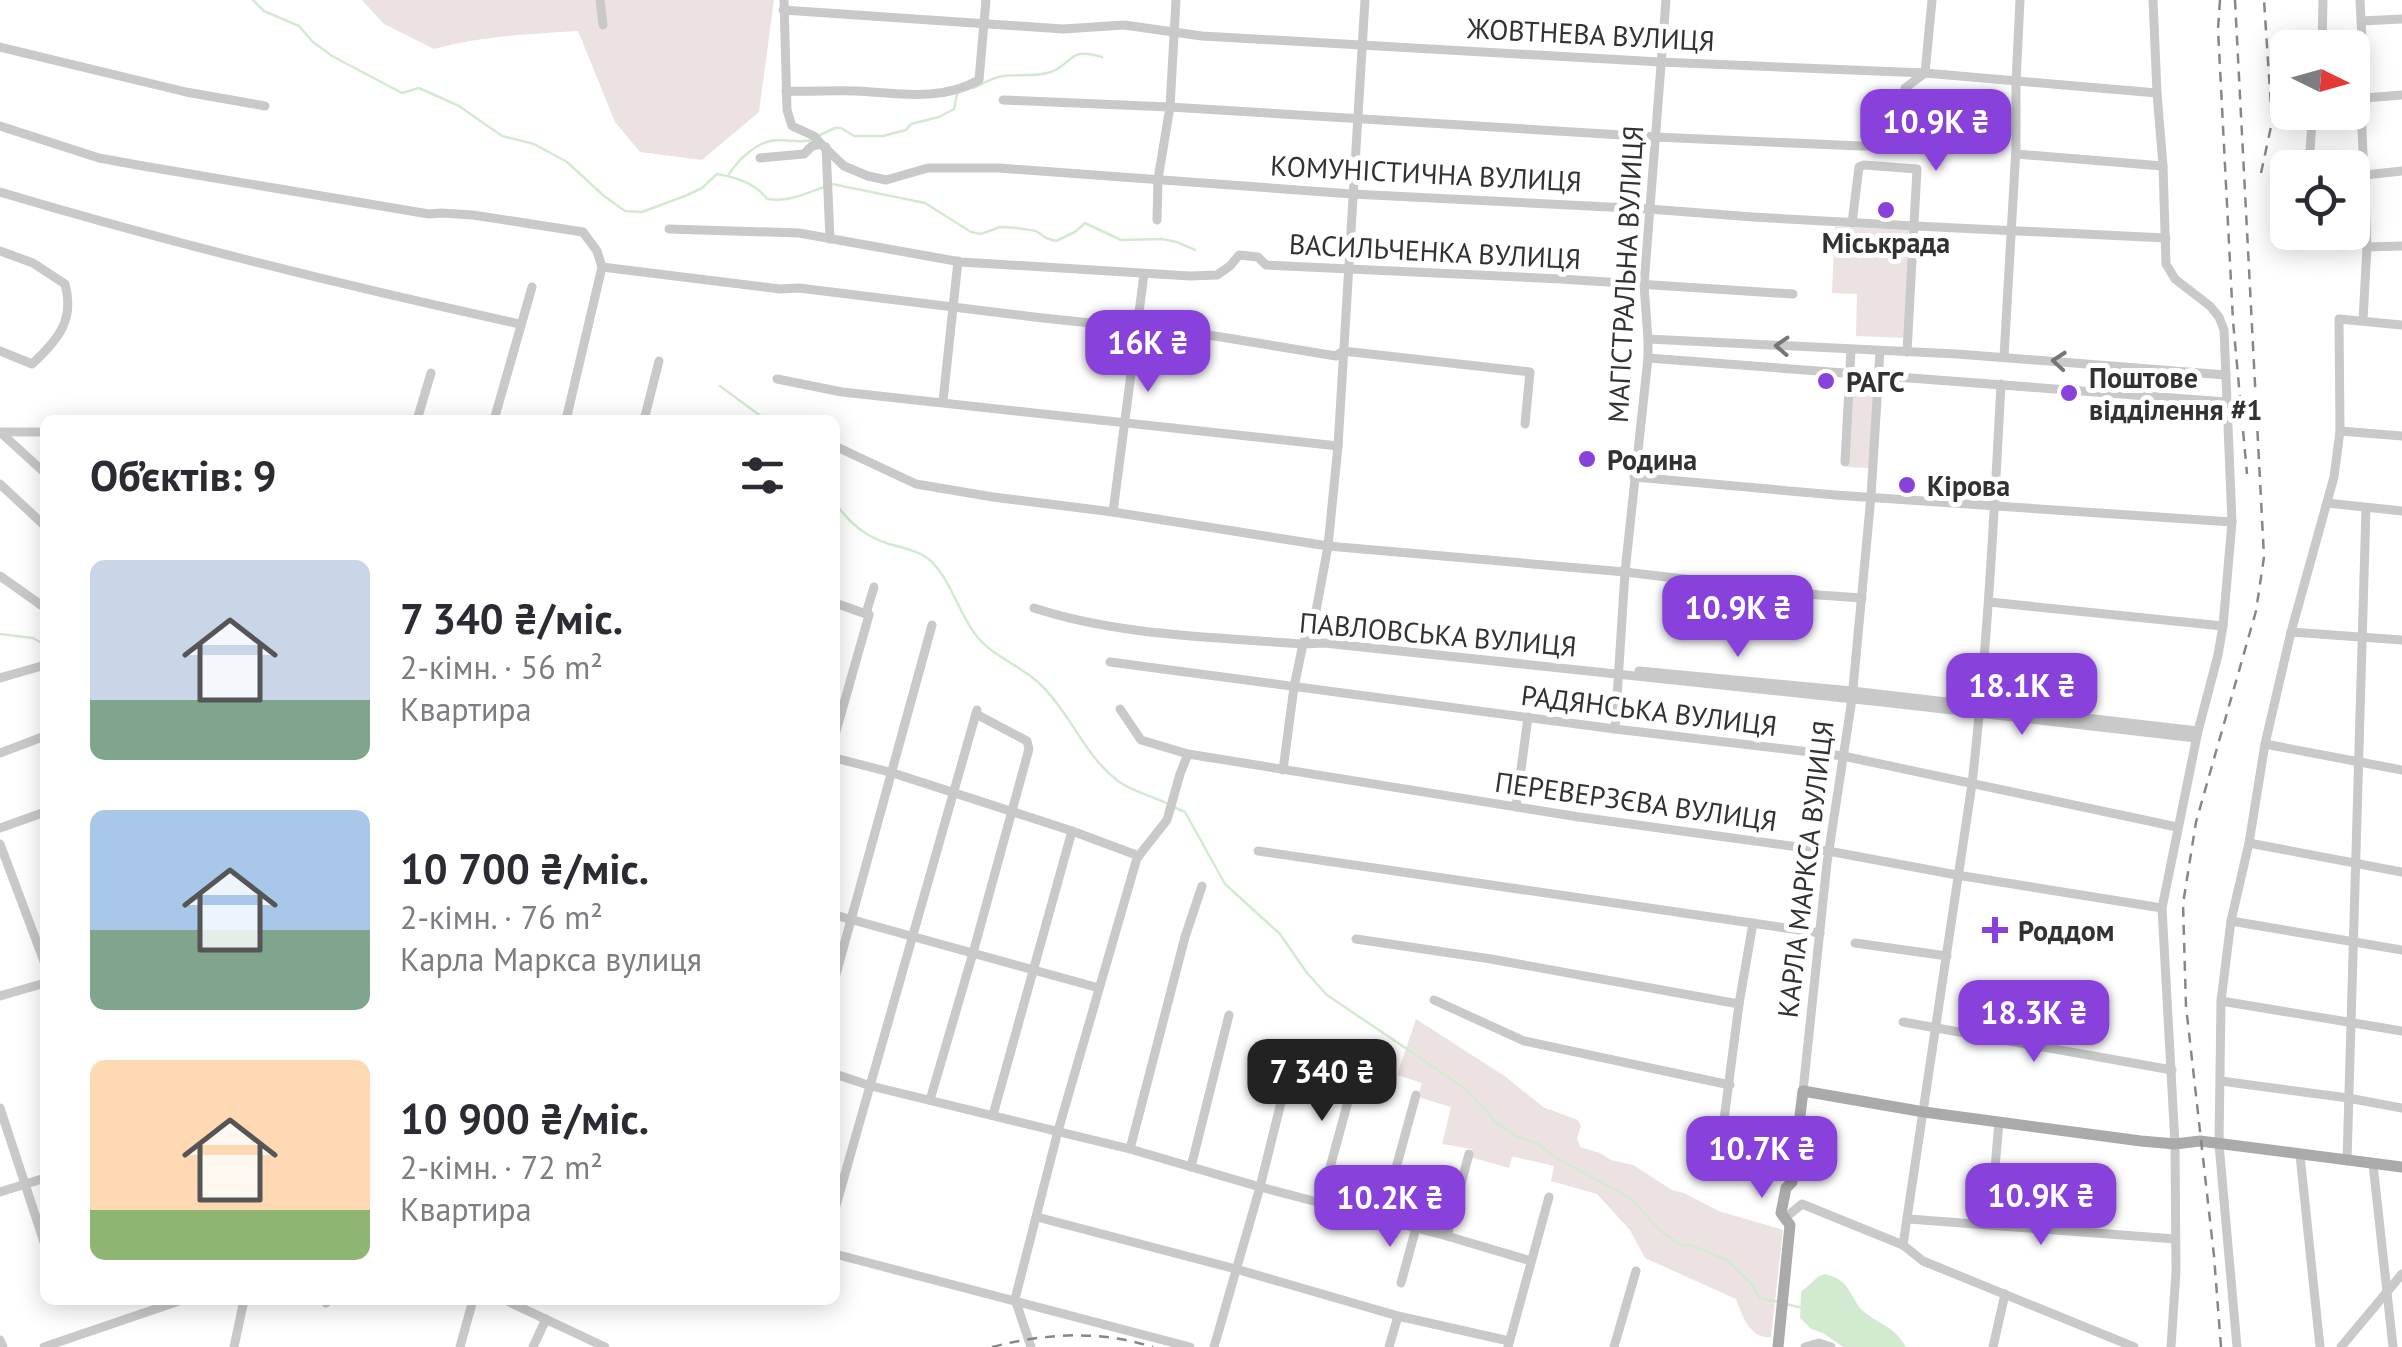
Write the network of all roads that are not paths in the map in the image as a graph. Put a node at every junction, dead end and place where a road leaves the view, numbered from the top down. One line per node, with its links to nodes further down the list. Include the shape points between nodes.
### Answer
1 (600, 0): 15 (street)
2 (986, 0): 14 (street)
3 (1176, 0): 18 (street)
4 (1364, 0): 19 (street)
5 (1666, 0): 21 (street, МАГІСТРАЛЬНА ВУЛИЦЯ)
6 (1932, 0): 22 (street)
7 (2020, 0): 23 (street)
8 (2152, 0): 25 (street)
9 (2322, 0): 16 (street)
10 (2360, 0): 13 (street)
11 (784, 5): 14 (street, ЖОВТНЕВА ВУЛИЦЯ); 24 (street)
12 (2402, 20): 13 (street)
13 (2360, 21): 17 (street)
14 (982, 24): 18 (street, ЖОВТНЕВА ВУЛИЦЯ, via 1124,25); 24 (street, via 979,80 966,87 928,94)
15 (604, 25)
16 (2322, 30)
17 (2361, 30)
18 (1173, 33): 19 (street, ЖОВТНЕВА ВУЛИЦЯ); 30 (street)
19 (1362, 44): 21 (street, ЖОВТНЕВА ВУЛИЦЯ); 31 (street)
20 (0, 47): 29 (street)
21 (1660, 62): 22 (street, ЖОВТНЕВА ВУЛИЦЯ); 33 (street, МАГІСТРАЛЬНА ВУЛИЦЯ)
22 (1924, 73): 23 (street, ЖОВТНЕВА ВУЛИЦЯ); 33 (street, via 1905,88 1904,145)
23 (2016, 82): 25 (street, ЖОВТНЕВА ВУЛИЦЯ); 35 (street)
24 (786, 91): 34 (street, КОМУНІСТИЧНА ВУЛИЦЯ, via 792,126)
25 (2157, 93): 37 (street)
26 (2402, 95): 27 (street)
27 (2370, 98)
28 (1002, 100): 30 (street)
29 (265, 106)
30 (1170, 107): 31 (street); 40 (street)
31 (1356, 118): 33 (street); 42 (street)
32 (0, 126): 56 (street, via 142,166 583,232)
33 (1655, 137): 43 (street, МАГІСТРАЛЬНА ВУЛИЦЯ)
34 (820, 141): 36 (street, via 804,154); 40 (street, КОМУНІСТИЧНА ВУЛИЦЯ, via 844,166 886,180 928,168); 49 (street)
35 (2016, 154): 37 (street); 48 (street)
36 (760, 158)
37 (2163, 166): 50 (street)
38 (2402, 171): 39 (street)
39 (2370, 174)
40 (1158, 178): 42 (street, КОМУНІСТИЧНА ВУЛИЦЯ); 44 (street)
41 (0, 192): 64 (street)
42 (1352, 194): 43 (street, КОМУНІСТИЧНА ВУЛИЦЯ); 57 (street)
43 (1650, 209): 45 (street, КОМУНІСТИЧНА ВУЛИЦЯ); 59 (street, МАГІСТРАЛЬНА ВУЛИЦЯ)
44 (1157, 220)
45 (1852, 223): 46 (street, КОМУНІСТИЧНА ВУЛИЦЯ); 46 (street, via 1858,169 1864,165 1917,168)
46 (1915, 226): 48 (street, КОМУНІСТИЧНА ВУЛИЦЯ); 72 (street)
47 (669, 229): 49 (street, ВАСИЛЬЧЕНКА ВУЛИЦЯ)
48 (2012, 230): 50 (street, КОМУНІСТИЧНА ВУЛИЦЯ); 73 (street)
49 (830, 238): 55 (street, ВАСИЛЬЧЕНКА ВУЛИЦЯ)
50 (2166, 238): 78 (street, via 2166,264 2175,279 2219,317)
51 (2402, 246): 52 (street)
52 (2370, 247)
53 (2367, 250): 63 (street)
54 (0, 251): 69 (street, via 65,284 70,300 58,336 32,364)
55 (958, 261): 58 (street, ВАСИЛЬЧЕНКА ВУЛИЦЯ); 62 (street)
56 (602, 267): 62 (street); 86 (street)
57 (1348, 268): 58 (street, ВАСИЛЬЧЕНКА ВУЛИЦЯ, via 1266,265 1239,255 1217,275); 59 (street, ВАСИЛЬЧЕНКА ВУЛИЦЯ); 70 (street)
58 (1144, 274): 66 (street)
59 (1644, 285): 61 (street, ВАСИЛЬЧЕНКА ВУЛИЦЯ); 67 (street, МАГІСТРАЛЬНА ВУЛИЦЯ)
60 (532, 288): 64 (street)
61 (1793, 294)
62 (954, 306): 66 (street); 82 (street)
63 (2364, 320): 65 (street); 90 (street, via 2339,319)
64 (520, 324): 85 (street)
65 (2402, 325)
66 (1136, 328): 70 (street, via 1336,356); 88 (street)
67 (1648, 340): 68 (street, one-way to 67); 74 (street, МАГІСТРАЛЬНА ВУЛИЦЯ)
68 (1851, 350): 71 (street); 77 (street)
69 (0, 351)
70 (1343, 351): 89 (street, via 1530,372); 94 (street)
71 (1880, 351): 72 (street); 79 (street, КАРЛА МАРКСА ВУЛИЦЯ)
72 (1907, 352): 73 (street)
73 (2004, 357): 78 (street, one-way to 73)
74 (1648, 358): 77 (street); 98 (street, МАГІСТРАЛЬНА ВУЛИЦЯ)
75 (659, 361): 87 (street)
76 (431, 374): 84 (street)
77 (1849, 374): 79 (street); 96 (street)
78 (2226, 375): 83 (street)
79 (1878, 376): 81 (street); 100 (street, КАРЛА МАРКСА ВУЛИЦЯ)
80 (777, 379): 82 (street)
81 (2001, 384): 83 (street); 102 (street)
82 (943, 401): 88 (street)
83 (2226, 402): 107 (street)
84 (418, 415)
85 (495, 415)
86 (567, 415)
87 (645, 415)
88 (1125, 422): 94 (street); 105 (street)
89 (1525, 424)
90 (2340, 431): 93 (street); 101 (street)
91 (0, 432): 92 (street); 97 (street)
92 (40, 432)
93 (2402, 436)
94 (1338, 446): 108 (street)
95 (840, 447): 105 (street, via 916,484)
96 (1845, 462)
97 (40, 468)
98 (1634, 477): 100 (street); 109 (street, МАГІСТРАЛЬНА ВУЛИЦЯ)
99 (0, 484): 106 (street)
100 (1871, 496): 102 (street); 112 (street, КАРЛА МАРКСА ВУЛИЦЯ)
101 (2326, 503): 103 (street); 120 (street)
102 (1994, 505): 107 (street); 113 (street)
103 (2366, 508): 104 (street); 121 (street)
104 (2402, 511)
105 (1113, 512): 108 (street)
106 (40, 521)
107 (2232, 522): 119 (street)
108 (1328, 546): 109 (street); 123 (street)
109 (1624, 572): 112 (street); 126 (street, МАГІСТРАЛЬНА ВУЛИЦЯ)
110 (0, 576): 114 (street)
111 (874, 587): 117 (street)
112 (1862, 598): 129 (street, КАРЛА МАРКСА ВУЛИЦЯ)
113 (1989, 602): 119 (street); 131 (street)
114 (40, 603)
115 (840, 605): 117 (street)
116 (1034, 608): 123 (street, ПАВЛОВСЬКА ВУЛИЦЯ, via 1148,631)
117 (868, 615): 132 (street)
118 (932, 624): 145 (street)
119 (2222, 626): 135 (street)
120 (2291, 632): 121 (street); 137 (street)
121 (2363, 638): 122 (street); 142 (street)
122 (2402, 640)
123 (1303, 644): 126 (street, ПАВЛОВСЬКА ВУЛИЦЯ); 128 (street)
124 (1110, 662): 128 (street, РАДЯНСЬКА ВУЛИЦЯ)
125 (40, 666): 127 (street)
126 (1619, 672): 129 (street, ПАВЛОВСЬКА ВУЛИЦЯ); 134 (street, МАГІСТРАЛЬНА ВУЛИЦЯ)
127 (0, 678)
128 (1294, 687): 133 (street, РАДЯНСЬКА ВУЛИЦЯ); 143 (street)
129 (1852, 695): 131 (street, ПАВЛОВСЬКА ВУЛИЦЯ); 140 (street, КАРЛА МАРКСА ВУЛИЦЯ)
130 (1120, 709): 139 (street, ПЕРЕВЕРЗЄВА ВУЛИЦЯ, via 1141,740)
131 (1980, 710): 135 (street, ПАВЛОВСЬКА ВУЛИЦЯ); 146 (street)
132 (840, 717)
133 (1528, 717): 134 (street, РАДЯНСЬКА ВУЛИЦЯ); 148 (street)
134 (1614, 729): 140 (street, РАДЯНСЬКА ВУЛИЦЯ)
135 (2197, 735): 151 (street)
136 (40, 738): 138 (street)
137 (2265, 744): 142 (street); 154 (street)
138 (0, 753)
139 (1188, 754): 143 (street, ПЕРЕВЕРЗЄВА ВУЛИЦЯ); 158 (street, via 1167,820)
140 (1843, 756): 146 (street, РАДЯНСЬКА ВУЛИЦЯ); 157 (street, КАРЛА МАРКСА ВУЛИЦЯ)
141 (840, 759): 145 (street)
142 (2359, 762): 144 (street); 159 (street)
143 (1284, 770): 148 (street, ПЕРЕВЕРЗЄВА ВУЛИЦЯ)
144 (2402, 770)
145 (893, 773): 147 (street); 165 (street)
146 (1972, 784): 151 (street, РАДЯНСЬКА ВУЛИЦЯ); 161 (street)
147 (954, 792): 149 (street); 149 (street, via 977,712 1027,740); 169 (street)
148 (1516, 807): 157 (street, ПЕРЕВЕРЗЄВА ВУЛИЦЯ)
149 (1011, 812): 153 (street); 175 (street)
150 (40, 814): 152 (street)
151 (2177, 827): 163 (street)
152 (0, 828)
153 (1072, 831): 158 (street); 178 (street)
154 (2248, 843): 159 (street); 166 (street)
155 (0, 844): 174 (street)
156 (1258, 850): 167 (street)
157 (1828, 851): 161 (street, ПЕРЕВЕРЗЄВА ВУЛИЦЯ); 168 (street, КАРЛА МАРКСА ВУЛИЦЯ)
158 (1139, 856): 180 (street)
159 (2354, 864): 160 (street); 171 (street)
160 (2402, 872)
161 (1957, 875): 163 (street, ПЕРЕВЕРЗЄВА ВУЛИЦЯ); 176 (street)
162 (1202, 886): 209 (street)
163 (2162, 908): 192 (street)
164 (840, 917): 165 (street)
165 (851, 920): 169 (street); 177 (street)
166 (2231, 921): 171 (street); 183 (street)
167 (1753, 923): 168 (street); 184 (street, КАРЛА МАРКСА ВУЛИЦЯ)
168 (1820, 934): 197 (street, КАРЛА МАРКСА ВУЛИЦЯ)
169 (912, 937): 175 (street); 196 (street)
170 (1356, 939): 184 (street)
171 (2352, 940): 173 (street); 187 (street)
172 (1855, 943): 176 (street)
173 (2402, 950)
174 (40, 951)
175 (974, 953): 178 (street); 200 (street)
176 (1946, 956): 188 (street)
177 (840, 960)
178 (1034, 968): 180 (street); 204 (street)
179 (40, 985): 181 (street)
180 (1099, 988): 206 (street)
181 (0, 996)
182 (1434, 1000): 195 (street, via 1524,1041)
183 (2220, 1000): 187 (street); 194 (street)
184 (1739, 1004): 195 (street, КАРЛА МАРКСА ВУЛИЦЯ)
185 (1228, 1015): 215 (street)
186 (1903, 1022): 188 (street)
187 (2352, 1024): 189 (street); 199 (street)
188 (1936, 1029): 192 (street); 203 (street)
189 (2402, 1031)
190 (1295, 1046): 219 (street)
191 (1361, 1054): 223 (street)
192 (2172, 1070): 207 (street)
193 (840, 1076): 196 (street)
194 (2221, 1081): 199 (street); 208 (street)
195 (1730, 1085): 211 (street, КАРЛА МАРКСА ВУЛИЦЯ, via 1721,1143)
196 (872, 1086): 200 (street); 221 (street)
197 (1803, 1091): 203 (main road); 211 (main road, КАРЛА МАРКСА ВУЛИЦЯ)
198 (1416, 1095): 225 (street)
199 (2348, 1098): 202 (street); 213 (street)
200 (930, 1100): 204 (street)
201 (0, 1108): 218 (street)
202 (2402, 1108)
203 (1924, 1112): 205 (main road); 226 (street)
204 (993, 1115): 206 (street)
205 (1999, 1122): 207 (main road); 228 (street)
206 (1058, 1131): 209 (street); 224 (street)
207 (2175, 1144): 208 (main road); 232 (street)
208 (2219, 1144): 212 (main road); 267 (street)
209 (1130, 1149): 215 (street)
210 (1469, 1154): 231 (street)
211 (1796, 1154): 227 (main road, КАРЛА МАРКСА ВУЛИЦЯ, via 1782,1213)
212 (2300, 1155): 213 (main road); 268 (street)
213 (2347, 1160): 214 (main road)
214 (2372, 1164): 216 (main road); 240 (street)
215 (1191, 1167): 219 (street)
216 (2402, 1167)
217 (40, 1179): 218 (street)
218 (24, 1184): 220 (street); 230 (street)
219 (1260, 1187): 223 (street); 236 (street)
220 (0, 1192)
221 (840, 1192)
222 (1549, 1197): 235 (street)
223 (1320, 1204): 225 (street)
224 (1036, 1217): 236 (street); 242 (street)
225 (1382, 1219): 229 (street)
226 (1908, 1220): 228 (street); 233 (street)
227 (1787, 1221): 233 (street, via 1802,1204); 261 (main road)
228 (1990, 1225): 232 (street)
229 (1416, 1228): 231 (street); 239 (street)
230 (40, 1230)
231 (1447, 1236): 235 (street)
232 (2175, 1239): 266 (street)
233 (1903, 1246): 241 (street, via 1923,1262)
234 (840, 1255): 242 (street)
235 (1531, 1261): 250 (street)
236 (1236, 1269): 247 (street); 258 (street)
237 (1636, 1271): 260 (street)
238 (2402, 1274): 240 (street)
239 (1400, 1283)
240 (2388, 1293): 269 (street); 270 (street)
241 (2005, 1294): 264 (street); 265 (street)
242 (1016, 1299): 256 (street); 257 (street)
243 (163, 1305): 249 (street)
244 (243, 1305): 252 (street)
245 (472, 1305): 253 (street)
246 (515, 1305): 248 (street)
247 (1398, 1316): 250 (street); 259 (street)
248 (546, 1319): 254 (street); 255 (street)
249 (61, 1344): 251 (street)
250 (1509, 1344)
251 (44, 1347)
252 (234, 1347)
253 (460, 1347)
254 (533, 1347)
255 (606, 1347)
256 (1031, 1347)
257 (1190, 1347)
258 (1214, 1347)
259 (1389, 1347)
260 (1614, 1347)
261 (1778, 1347)
262 (1805, 1347): 263 (street)
263 (1831, 1347)
264 (1993, 1347)
265 (2134, 1347)
266 (2170, 1347)
267 (2238, 1347)
268 (2320, 1347)
269 (2342, 1347)
270 (2393, 1347)

